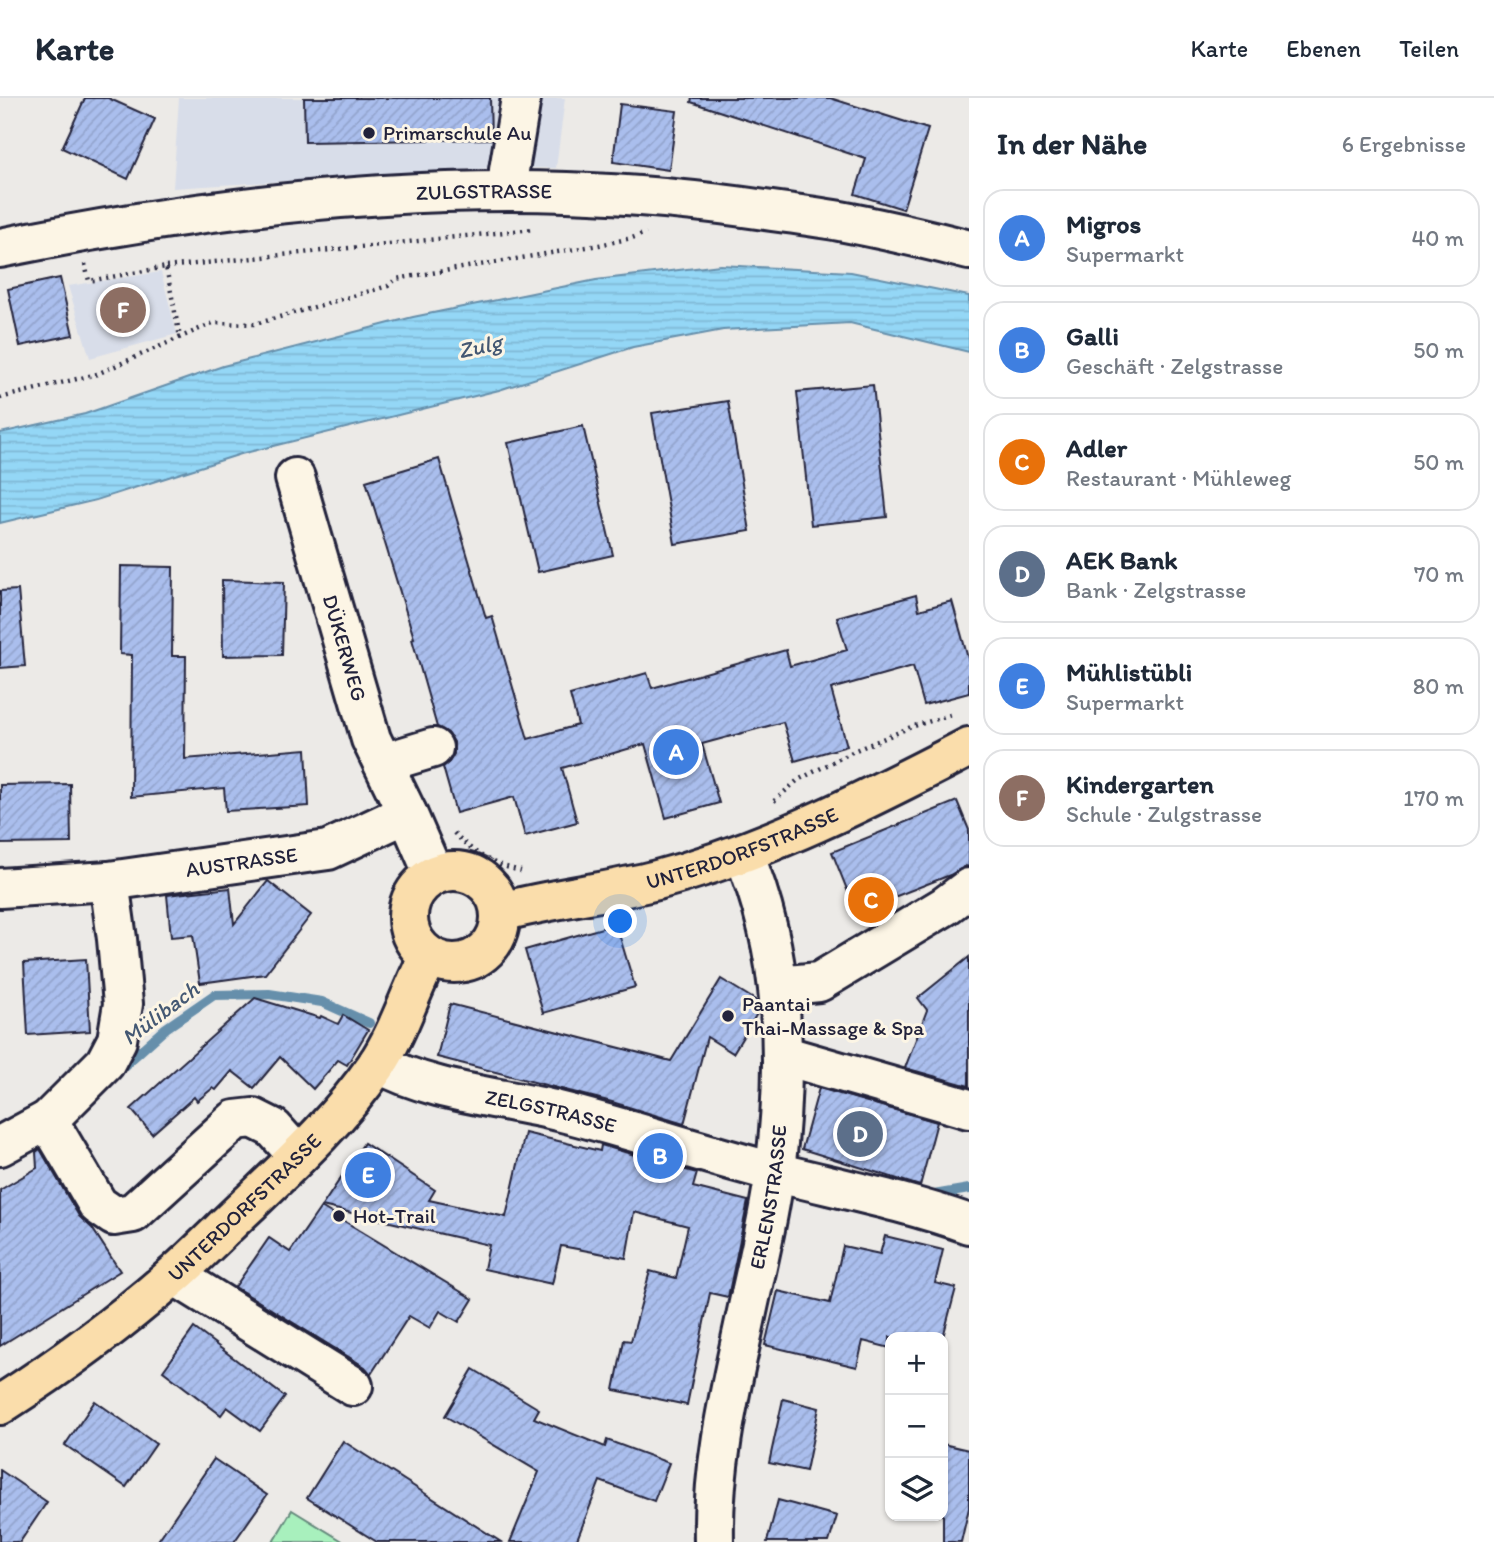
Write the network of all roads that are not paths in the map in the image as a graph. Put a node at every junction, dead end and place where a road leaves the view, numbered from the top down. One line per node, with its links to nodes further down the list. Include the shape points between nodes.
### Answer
1 (521, 98): 2 (street)
2 (508, 191): 3 (street, ZULGSTRASSE, via 283,204); 4 (street, ZULGSTRASSE, via 626,195 728,205 839,220)
3 (0, 247)
4 (969, 250)
5 (295, 478): 8 (street, DÜKERWEG, via 371,739)
6 (963, 730): 10 (main road, UNTERDORFSTRASSE, via 822,820)
7 (433, 748): 8 (street)
8 (383, 763): 9 (street, DÜKERWEG)
9 (407, 813): 11 (street); 12 (street, AUSTRASSE, via 328,850)
10 (743, 853): 15 (main road, UNTERDORFSTRASSE, via 659,880); 17 (street, ERLENSTRASSE, via 773,947)
11 (434, 875): 15 (main road, via 449,871 477,876 497,898); 16 (main road, via 416,891 408,914 412,938)
12 (108, 881): 13 (street, AUSTRASSE); 21 (street, via 123,1004 117,1040 105,1063)
13 (0, 888)
14 (969, 888): 17 (street, via 819,982)
15 (501, 912): 16 (main road, via 497,937 479,957 454,964)
16 (429, 956): 19 (main road, UNTERDORFSTRASSE)
17 (779, 986): 18 (street, ERLENSTRASSE)
18 (782, 1055): 20 (street); 24 (street, ERLENSTRASSE)
19 (378, 1063): 23 (main road, UNTERDORFSTRASSE); 24 (street, ZELGSTRASSE, via 422,1082 558,1111)
20 (969, 1109)
21 (48, 1120): 22 (street); 23 (street, via 98,1205 114,1216 133,1213 235,1120 253,1118 273,1128)
22 (0, 1146)
23 (298, 1156): 26 (main road, UNTERDORFSTRASSE)
24 (775, 1172): 25 (street, ZELGSTRASSE); 29 (street, ERLENSTRASSE, via 723,1431)
25 (969, 1224)
26 (174, 1275): 27 (street); 28 (main road, UNTERDORFSTRASSE, via 94,1340)
27 (353, 1386)
28 (0, 1405)
29 (714, 1542)

